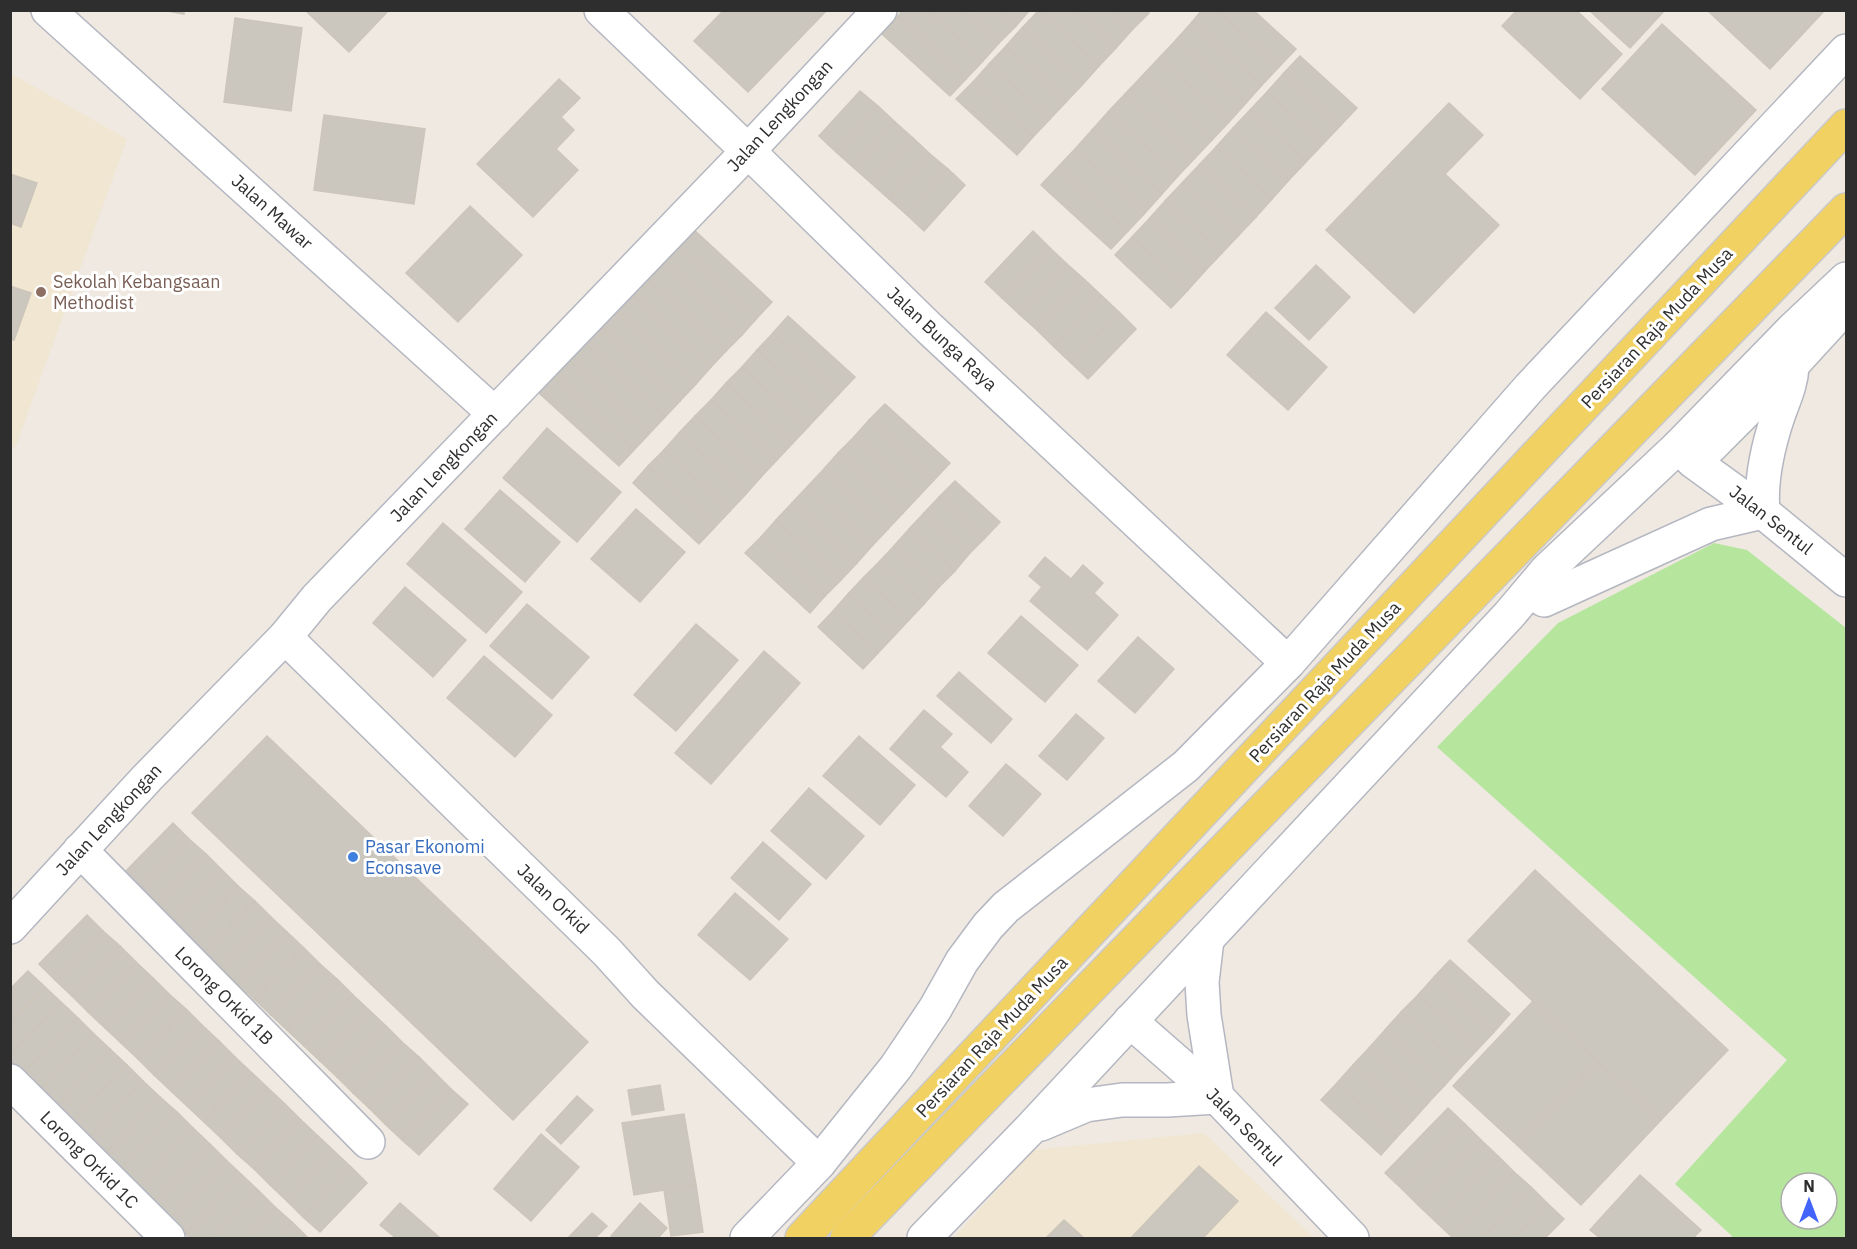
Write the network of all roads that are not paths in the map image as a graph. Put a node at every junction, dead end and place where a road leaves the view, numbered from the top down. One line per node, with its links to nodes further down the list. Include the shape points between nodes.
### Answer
1 (48, 10): 11 (street, Jalan Mawar)
2 (601, 10): 6 (street, Jalan Bunga Raya)
3 (880, 10): 6 (street, Jalan Lengkongan)
4 (1846, 51): 18 (street, via 1530,387)
5 (1846, 126): 30 (main road, Persiaran Raja Muda Musa)
6 (748, 151): 11 (street, Jalan Lengkongan); 18 (street, Jalan Bunga Raya, via 929,328)
7 (1846, 210): 31 (main road, Persiaran Raja Muda Musa)
8 (1846, 279): 12 (street, via 1793,329)
9 (1846, 306): 10 (street)
10 (1792, 365): 12 (street); 13 (street, via 1791,384 1778,417 1761,489)
11 (495, 414): 17 (street, Jalan Lengkongan, via 317,598)
12 (1686, 455): 13 (street, Jalan Sentul); 15 (street); 16 (street, via 1547,570)
13 (1763, 512): 14 (street, Jalan Sentul); 15 (street, via 1711,524)
14 (1846, 580)
15 (1544, 600): 16 (street)
16 (1509, 615): 21 (street)
17 (285, 637): 19 (street, Jalan Lengkongan); 27 (street, Jalan Orkid)
18 (1288, 663): 27 (street, via 1186,766 1006,907 988,926 896,1067)
19 (80, 850): 20 (street, Jalan Lengkongan); 26 (street, Lorong Orkid 1B)
20 (10, 927)
21 (1207, 939): 22 (street); 24 (street, via 1203,1004)
22 (1130, 1021): 24 (street, Jalan Sentul); 25 (street)
23 (10, 1081): 28 (street, Lorong Orkid 1C)
24 (1218, 1097): 25 (street, via 1086,1105); 33 (street, Jalan Sentul)
25 (1030, 1129): 32 (street)
26 (368, 1142)
27 (819, 1163): 29 (street)
28 (168, 1239)
29 (747, 1239)
30 (802, 1239)
31 (847, 1239)
32 (924, 1239)
33 (1352, 1239)

